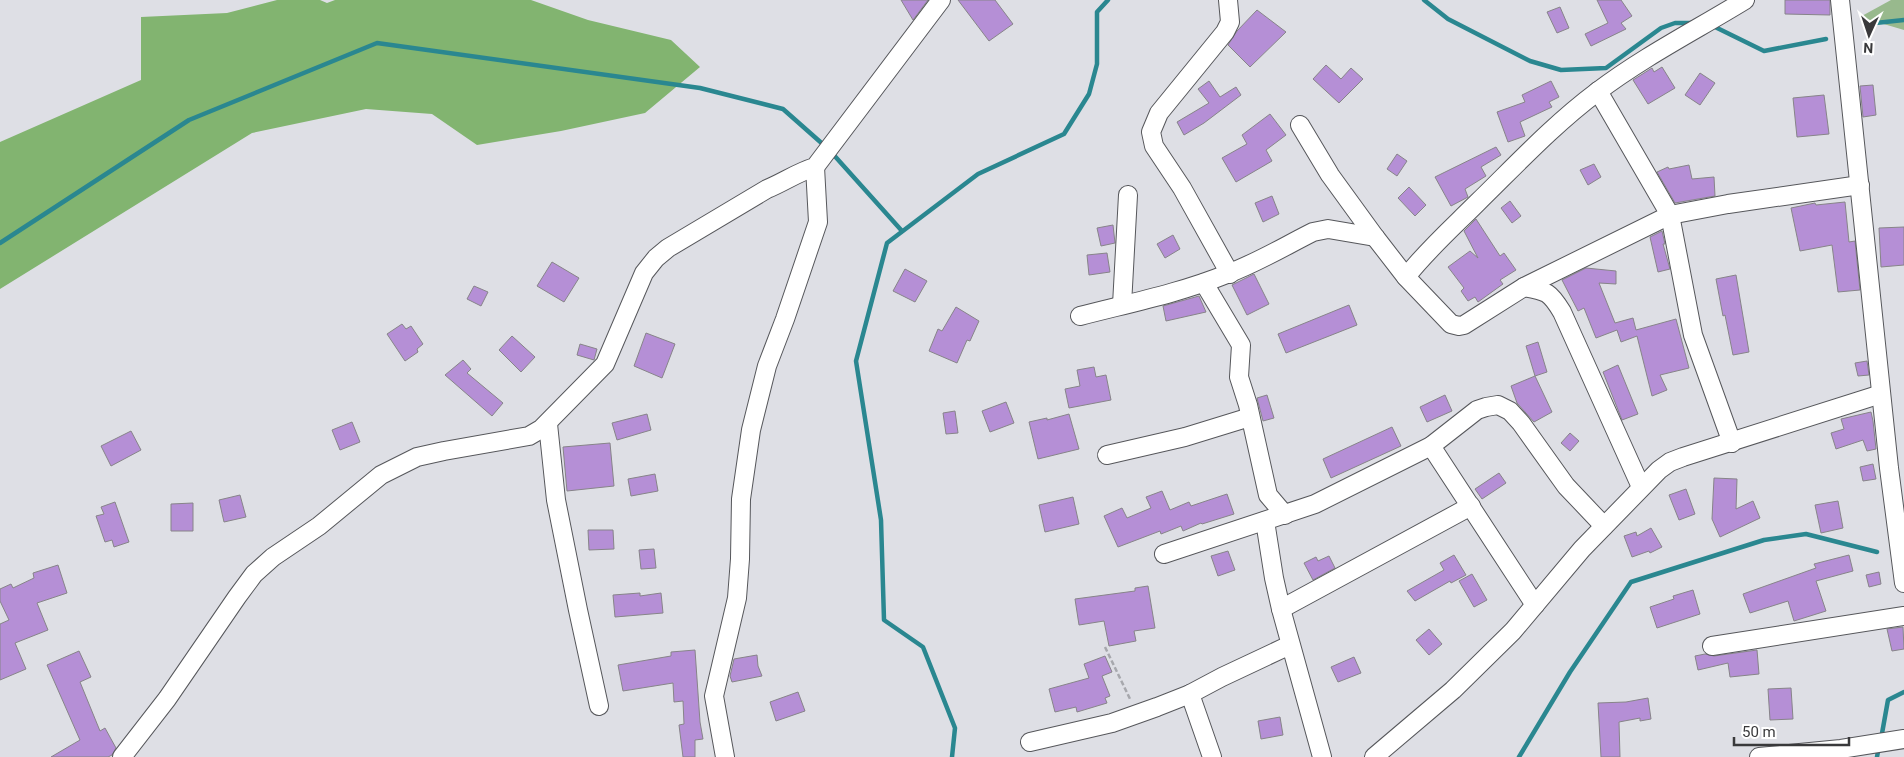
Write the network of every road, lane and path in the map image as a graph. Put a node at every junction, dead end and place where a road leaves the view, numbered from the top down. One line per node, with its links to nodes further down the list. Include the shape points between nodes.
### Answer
1 (941, 0): 7 (street)
2 (1228, 0): 12 (street, via 1230,22 1225,32 1159,113 1151,132 1154,146 1182,188)
3 (1745, 0): 5 (street)
4 (1840, 0): 8 (street)
5 (1598, 91): 10 (street); 13 (street, via 1536,145)
6 (1300, 125): 11 (street, via 1330,175)
7 (815, 167): 20 (street, via 767,189 656,258 641,279 605,364); 43 (street, via 818,222 766,366 751,430 741,499 737,598 715,688 714,703)
8 (1860, 186): 10 (street); 18 (street)
9 (1128, 195): 16 (street)
10 (1670, 215): 15 (street); 21 (street, via 1693,334)
11 (1375, 237): 12 (street, via 1328,229 1313,232); 13 (street)
12 (1230, 274): 14 (street)
13 (1406, 277): 15 (street, via 1451,324 1459,326)
14 (1204, 283): 16 (street); 19 (street, via 1241,345 1238,377)
15 (1524, 287): 24 (street, via 1541,290 1553,297 1562,312)
16 (1122, 305): 17 (street)
17 (1080, 316)
18 (1882, 394): 21 (street); 30 (street)
19 (1250, 417): 23 (street, via 1185,437); 26 (street, via 1268,495)
20 (548, 424): 38 (street, via 556,500); 42 (street, via 529,436 417,457 380,475 319,526 273,557 242,589 168,699)
21 (1732, 443): 24 (street, via 1670,462)
22 (1431, 446): 25 (street); 26 (street, via 1315,504); 28 (street, via 1478,410 1492,405 1505,407 1522,423 1566,486)
23 (1107, 455)
24 (1641, 487): 28 (street)
25 (1471, 506): 31 (street); 32 (street)
26 (1285, 515): 27 (street)
27 (1266, 521): 29 (street); 32 (street)
28 (1604, 526): 31 (street)
29 (1164, 554)
30 (1904, 583)
31 (1535, 605): 46 (street, via 1453,690)
32 (1281, 609): 34 (street)
33 (1904, 616): 35 (street)
34 (1290, 645): 37 (street); 45 (street)
35 (1712, 646)
36 (1105, 647): 39 (path)
37 (1190, 694): 39 (street); 44 (street)
38 (599, 706)
39 (1137, 714): 41 (street)
40 (1904, 739): 47 (street)
41 (1030, 742)
42 (122, 757)
43 (725, 757)
44 (1212, 757)
45 (1322, 757)
46 (1374, 757)
47 (1759, 757)

